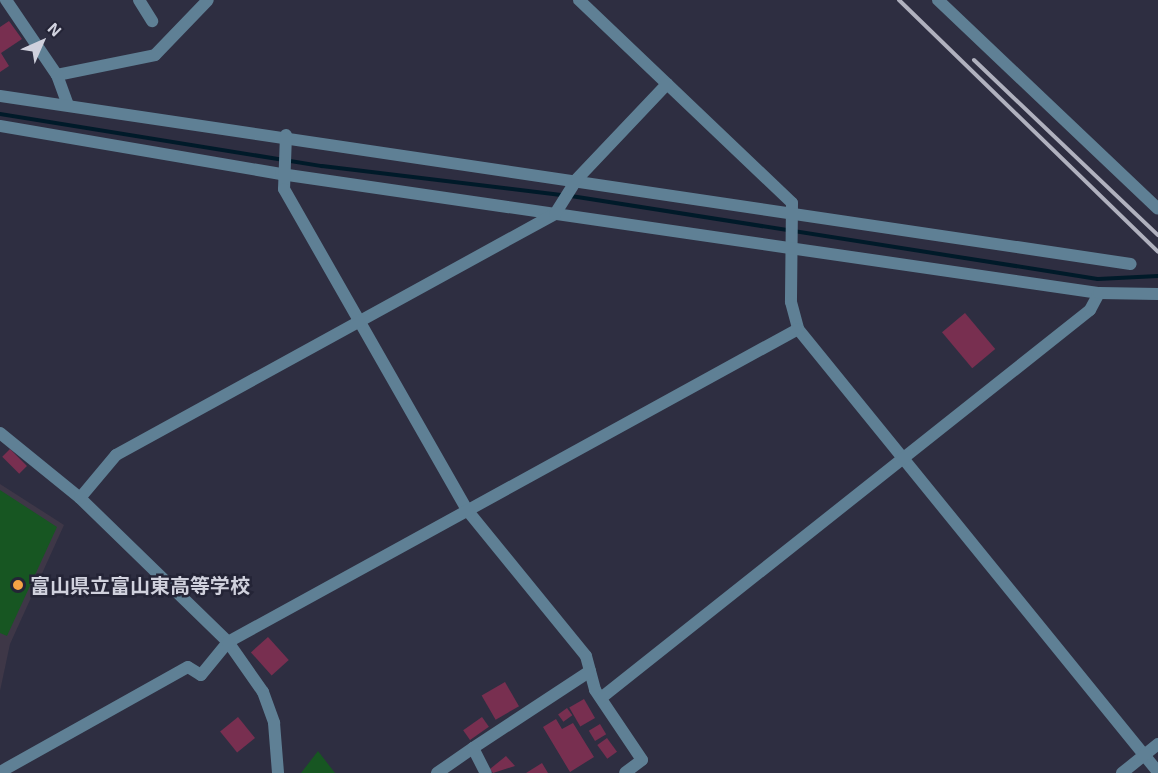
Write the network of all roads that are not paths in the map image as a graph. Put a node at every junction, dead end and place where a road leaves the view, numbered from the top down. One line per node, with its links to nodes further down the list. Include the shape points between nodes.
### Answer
1 (6, 0): 7 (street)
2 (139, 0): 6 (street)
3 (208, 0): 7 (street, via 155,55)
4 (579, 0): 8 (street)
5 (938, 0): 15 (street)
6 (152, 21)
7 (57, 75): 10 (street)
8 (667, 84): 14 (street); 16 (street, via 792,203)
9 (0, 96): 10 (street)
10 (68, 105): 12 (street)
11 (0, 126): 13 (street)
12 (286, 135): 13 (street); 14 (street)
13 (281, 174): 17 (street); 22 (street, via 284,189)
14 (577, 179): 16 (street); 17 (street)
15 (1158, 208)
16 (796, 213): 18 (street); 19 (street)
17 (555, 214): 18 (street); 22 (street)
18 (791, 248): 20 (street); 23 (street, via 791,302)
19 (1131, 264)
20 (1099, 293): 21 (street); 25 (street, via 1090,310)
21 (1158, 294)
22 (362, 324): 26 (street, via 116,455); 27 (street)
23 (798, 329): 25 (street); 27 (street)
24 (0, 434): 26 (street)
25 (904, 458): 30 (street); 33 (street)
26 (80, 498): 28 (street)
27 (466, 510): 28 (street); 29 (street, via 586,656)
28 (228, 642): 34 (street, via 201,675 188,667); 36 (street, via 263,692 274,723)
29 (590, 671): 30 (street); 32 (street)
30 (601, 698): 39 (street, via 642,760)
31 (1158, 744): 33 (street)
32 (473, 748): 37 (street); 38 (street)
33 (1144, 755): 35 (street); 40 (street)
34 (0, 772)
35 (1158, 772)
36 (278, 773)
37 (437, 773)
38 (486, 773)
39 (625, 773)
40 (1122, 773)

